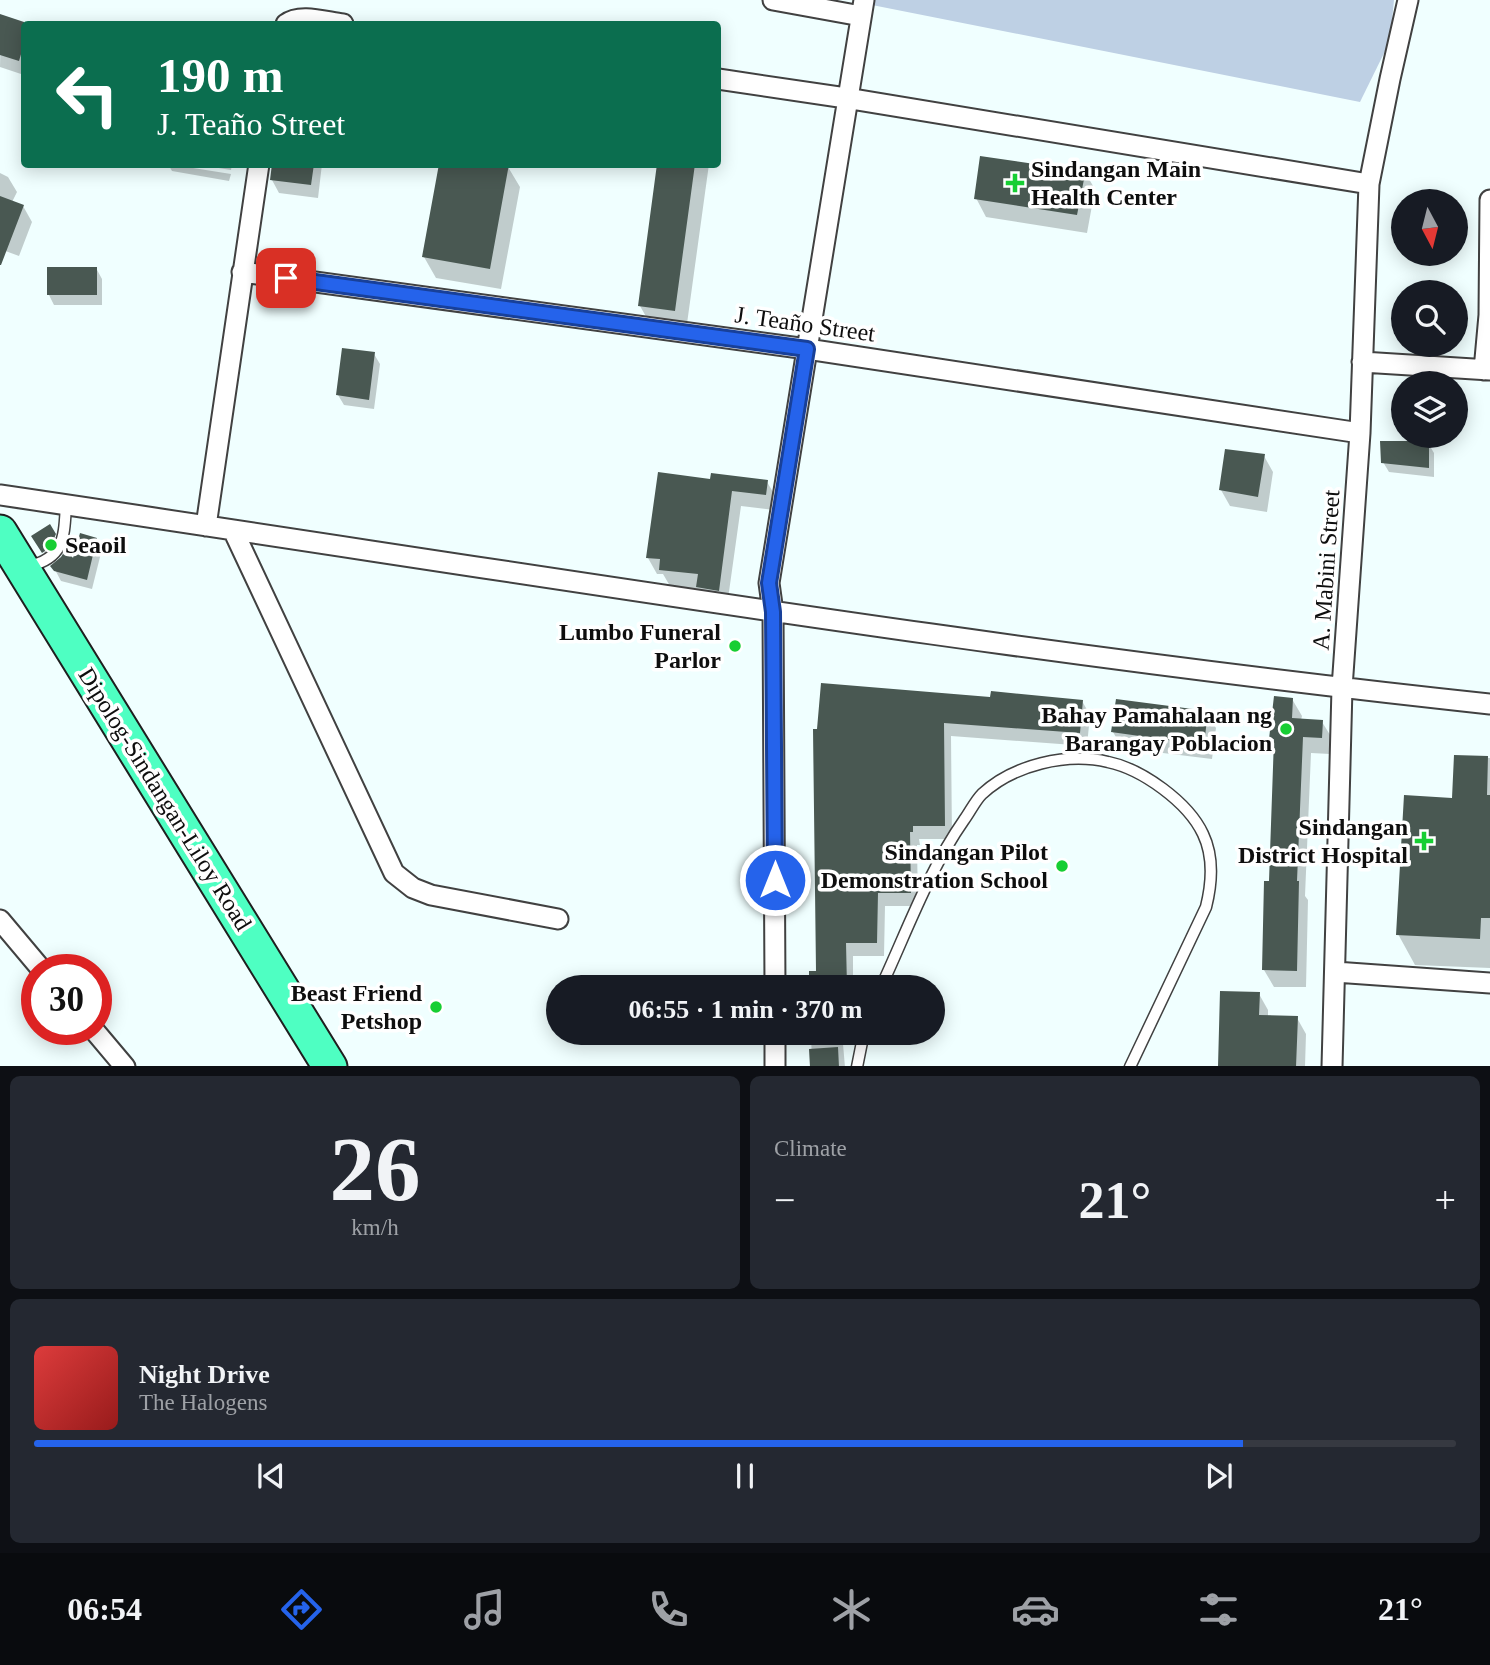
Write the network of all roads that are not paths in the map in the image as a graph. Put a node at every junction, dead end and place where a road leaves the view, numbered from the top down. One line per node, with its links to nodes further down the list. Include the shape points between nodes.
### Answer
1 (773, 0): 3 (street)
2 (1408, 0): 9 (street, A. Mabini Street)
3 (862, 8): 7 (street)
4 (290, 21): 5 (street)
5 (322, 21)
6 (721, 79): 7 (street)
7 (846, 98): 9 (street); 12 (street)
8 (258, 168): 11 (street)
9 (1369, 184): 13 (street, A. Mabini Street)
10 (1490, 200): 14 (street)
11 (242, 272): 12 (street, J. Teaño Street); 18 (street)
12 (807, 349): 15 (street, J. Teaño Street); 22 (street, via 769,583)
13 (1362, 362): 14 (street); 15 (street, A. Mabini Street)
14 (1487, 370)
15 (1360, 433): 23 (street, A. Mabini Street)
16 (0, 495): 17 (street)
17 (66, 505): 18 (street); 21 (lane, via 59,548 41,563)
18 (206, 526): 19 (street)
19 (233, 530): 22 (street); 25 (street, via 394,873 431,895)
20 (0, 532): 21 (highway, Dipolog-Sindangan-Liloy Road)
21 (22, 567): 36 (highway, Dipolog-Sindangan-Liloy Road)
22 (773, 612): 23 (street); 29 (street)
23 (1342, 688): 24 (street); 28 (street, A. Mabini Street)
24 (1490, 704)
25 (558, 919)
26 (0, 920): 27 (street)
27 (29, 954)
28 (1335, 972): 31 (street); 40 (street, A. Mabini Street)
29 (775, 975)
30 (887, 975): 39 (lane, via 948,842 982,794 1009,775 1035,765 1086,759 1135,772 1165,790 1203,833 1211,886 1206,907)
31 (1490, 983)
32 (107, 1045): 35 (street)
33 (775, 1045): 37 (street)
34 (861, 1045): 38 (lane)
35 (125, 1066)
36 (330, 1066)
37 (775, 1066)
38 (857, 1066)
39 (1130, 1066)
40 (1332, 1066)

